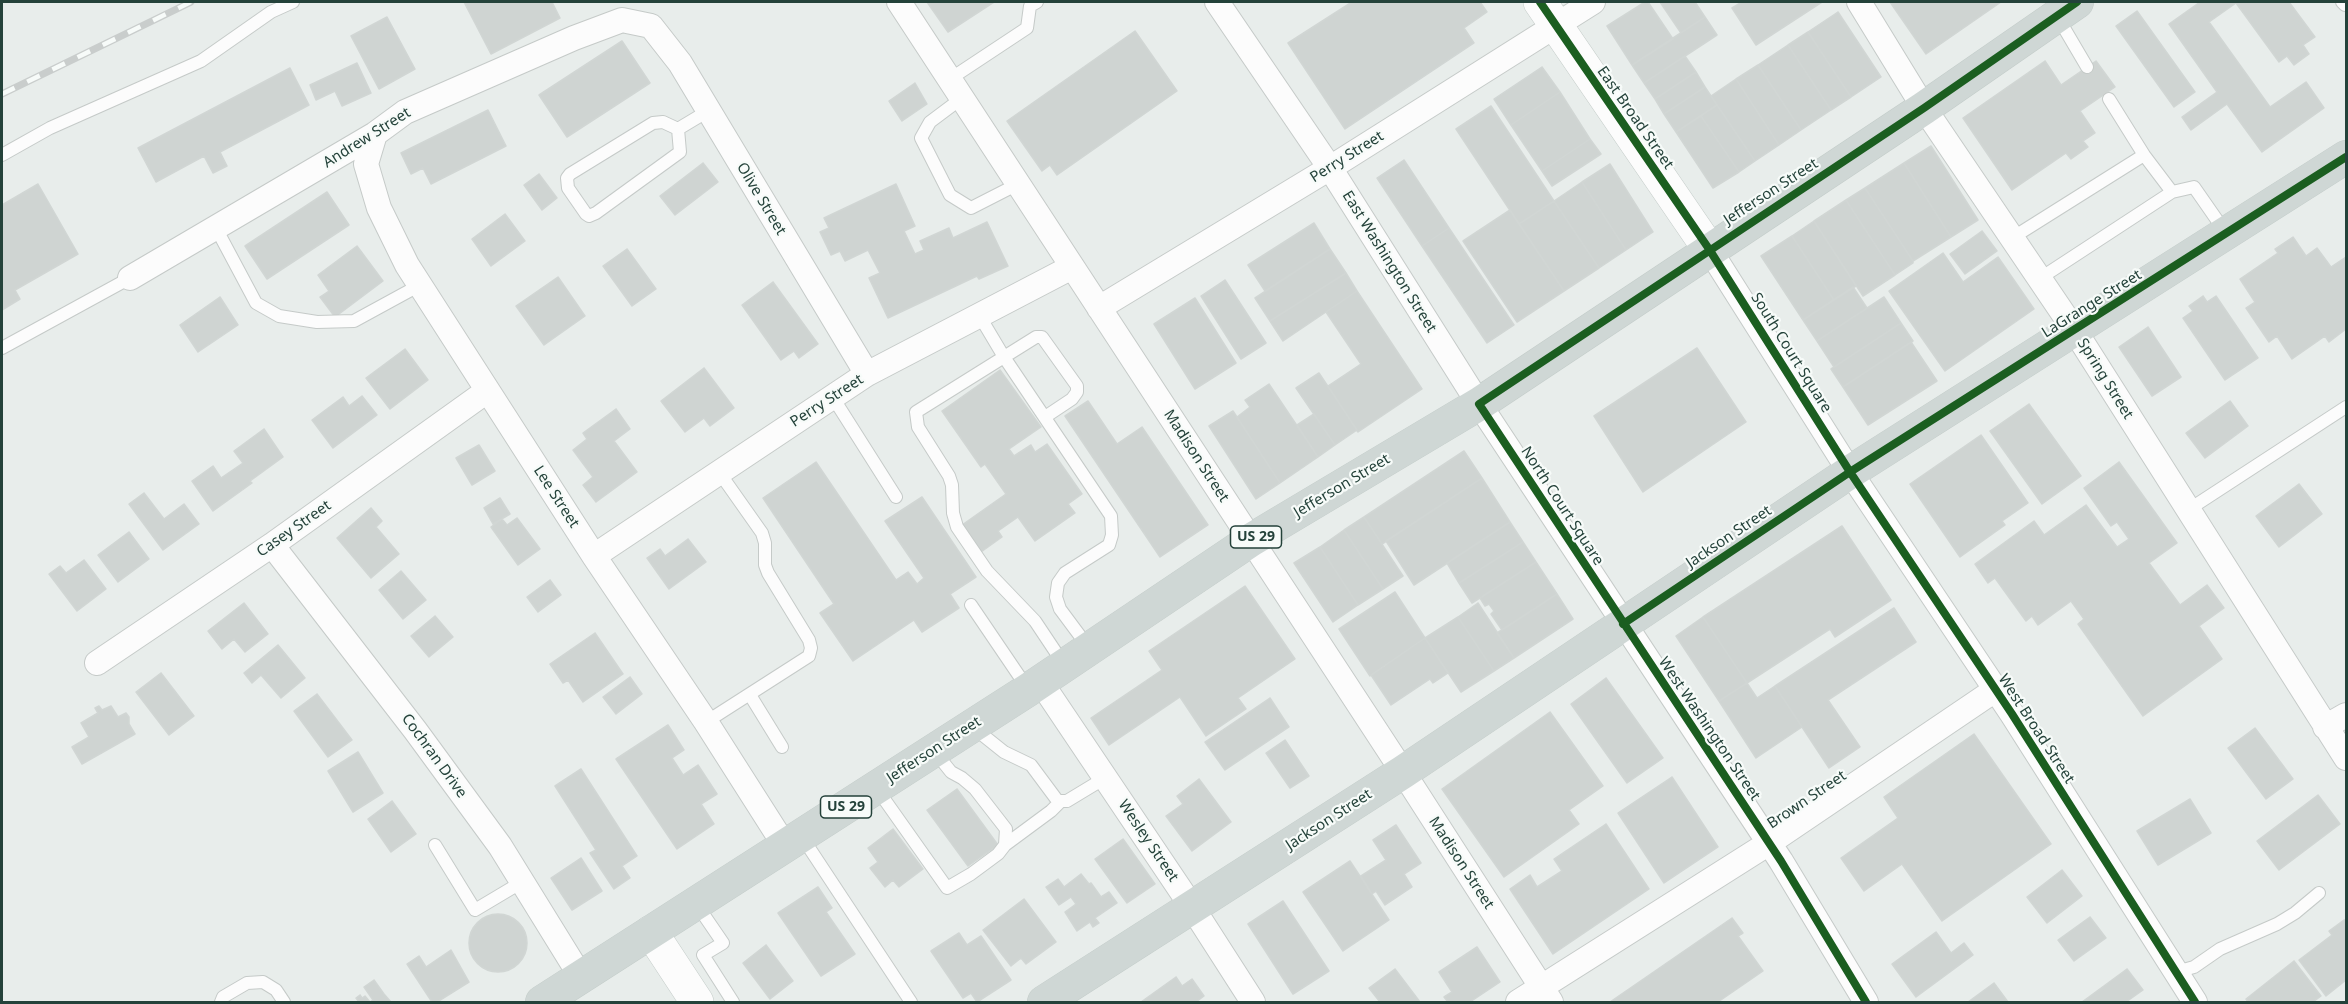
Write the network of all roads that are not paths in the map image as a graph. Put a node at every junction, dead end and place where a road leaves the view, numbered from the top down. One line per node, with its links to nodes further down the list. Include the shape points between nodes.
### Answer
1 (293, 2): 17 (lane, via 271,12 201,61 50,128)
2 (898, 2): 11 (street, Madison Street)
3 (1037, 2): 11 (lane, via 1030,6 1027,28)
4 (1217, 2): 20 (street, East Washington Street)
5 (1593, 2): 8 (street, Perry Street)
6 (1859, 2): 13 (street, Spring Street)
7 (2067, 9): 10 (lane); 13 (main road, Jefferson Street / US 29)
8 (1548, 14): 20 (street, Perry Street); 26 (street, East Broad Street)
9 (651, 26): 14 (street, Olive Street, via 680,63); 16 (street, Andrew Street, via 622,20 574,38 405,112)
10 (2087, 67)
11 (956, 89): 21 (street, Madison Street); 21 (lane, via 921,138 950,195 971,208)
12 (2109, 99): 18 (lane)
13 (1924, 108): 25 (street, Spring Street); 26 (main road, Jefferson Street / US 29)
14 (708, 111): 15 (lane); 36 (street, Olive Street)
15 (678, 129): 15 (lane, via 663,122 653,123 570,174 568,188 586,214 596,213 680,152)
16 (375, 134): 23 (street, Andrew Street); 30 (street, Lee Street, via 366,164 379,208)
17 (2, 155)
18 (2144, 155): 22 (lane); 25 (lane)
19 (2346, 157): 24 (main road, LaGrange Street)
20 (1330, 168): 31 (street, Perry Street); 39 (street, East Washington Street)
21 (1018, 184): 27 (street, Madison Street)
22 (2172, 192): 24 (lane, via 2194,187); 29 (lane)
23 (216, 228): 28 (street, Andrew Street); 30 (lane, via 256,303 279,316 317,322 354,321)
24 (2226, 234): 33 (main road, LaGrange Street)
25 (2012, 238): 29 (street, Spring Street)
26 (1709, 249): 39 (main road, Jefferson Street / US 29); 43 (street, South Court Square)
27 (1072, 267): 31 (street, Madison Street); 32 (street, Perry Street)
28 (130, 278): 34 (lane)
29 (2039, 279): 33 (street, Spring Street)
30 (420, 285): 37 (street, Lee Street)
31 (1099, 308): 46 (street, Madison Street)
32 (980, 315): 35 (lane); 36 (street, Perry Street)
33 (2074, 331): 43 (main road, LaGrange Street); 45 (street, Spring Street)
34 (2, 348)
35 (1004, 357): 41 (lane); 41 (lane, via 1036,337 1042,337 1049,345 1077,386 1077,392); 52 (lane, via 916,412 918,427 949,476 957,527 987,571 1035,621)
36 (867, 374): 38 (street, Perry Street)
37 (487, 391): 47 (street, Casey Street); 48 (street, Lee Street)
38 (832, 396): 42 (street, Perry Street); 44 (lane)
39 (1479, 404): 46 (main road, Jefferson Street / US 29); 50 (street, North Court Square)
40 (2344, 413): 45 (lane)
41 (1045, 417): 52 (lane, via 1111,516 1112,535 1109,545 1065,573 1058,583)
42 (719, 472): 48 (street, Perry Street); 54 (lane, via 762,533 768,573 811,648 809,656)
43 (1850, 472): 50 (main road, Jackson Street); 53 (street, West Broad Street)
44 (896, 497)
45 (2188, 510): 58 (street, Spring Street)
46 (1251, 540): 52 (main road, Jefferson Street / US 29); 62 (street, Madison Street)
47 (272, 545): 51 (street, Casey Street); 70 (street, Cochran Drive, via 416,730)
48 (594, 556): 56 (street, Lee Street)
49 (971, 606): 52 (lane)
50 (1623, 624): 62 (main road, Jackson Street); 67 (street, West Washington Street)
51 (97, 663)
52 (1056, 671): 57 (main road, Jefferson Street / US 29); 63 (street, Wesley Street)
53 (1995, 690): 67 (street, Brown Street); 75 (street, West Broad Street)
54 (750, 695): 56 (lane); 59 (lane)
55 (2346, 715): 58 (street)
56 (706, 722): 66 (street, Lee Street)
57 (971, 726): 60 (main road, Jefferson Street / US 29); 65 (lane, via 1004,752 1031,765)
58 (2325, 727): 61 (street, Spring Street)
59 (782, 747)
60 (934, 750): 64 (main road, Jefferson Street / US 29); 69 (lane, via 951,772 975,789 1006,829)
61 (2346, 758)
62 (1403, 772): 73 (main road, Jackson Street); 77 (street, Madison Street)
63 (1105, 778): 65 (lane); 73 (street, Wesley Street)
64 (876, 787): 66 (main road, Jefferson Street / US 29); 69 (lane, via 947,888 998,854)
65 (1061, 801): 69 (lane)
66 (793, 841): 72 (main road, Jefferson Street / US 29); 83 (lane)
67 (1769, 843): 77 (street, Brown Street); 87 (street, West Washington Street)
68 (435, 845): 70 (lane, via 475,910)
69 (1005, 845)
70 (522, 882): 76 (street, Cochran Drive)
71 (2319, 893): 75 (lane, via 2277,924 2220,949 2194,967)
72 (696, 904): 74 (main road, Jefferson Street / US 29); 82 (lane, via 723,943 703,956)
73 (1192, 907): 84 (main road, Jackson Street); 85 (street, Wesley Street)
74 (651, 932): 76 (main road, Jefferson Street / US 29); 81 (street)
75 (2176, 972): 88 (street, West Broad Street)
76 (581, 977): 80 (main road, Jefferson Street / US 29)
77 (1546, 995): 86 (street, Brown Street)
78 (221, 1002): 79 (lane, via 247,983 263,982 276,990)
79 (284, 1002)
80 (542, 1002)
81 (697, 1002)
82 (733, 1002)
83 (911, 1002)
84 (1044, 1002)
85 (1253, 1002)
86 (1518, 1002)
87 (1866, 1002)
88 (2195, 1002)

